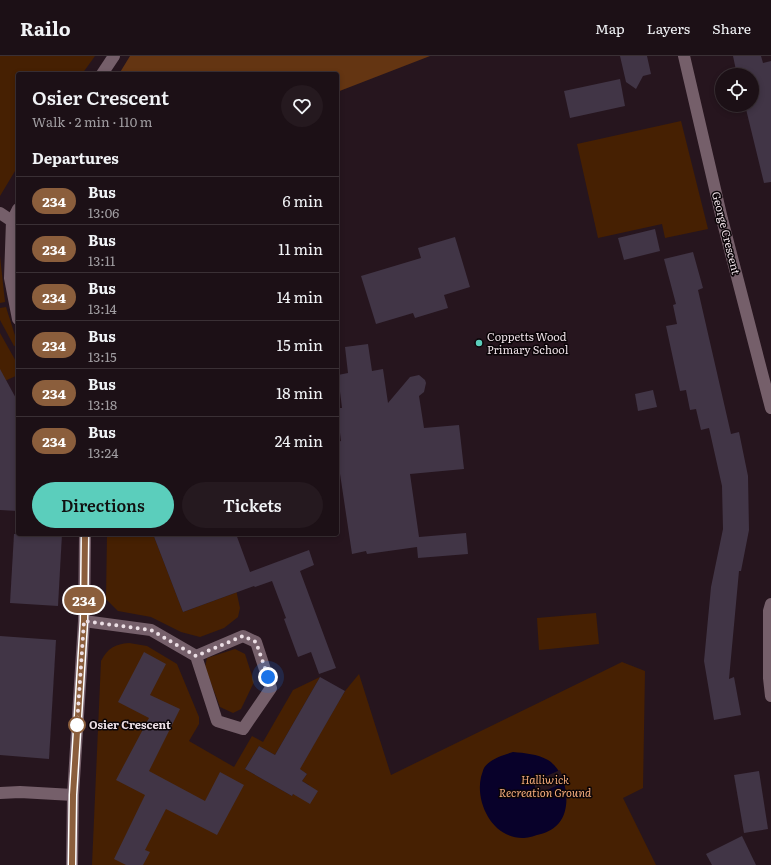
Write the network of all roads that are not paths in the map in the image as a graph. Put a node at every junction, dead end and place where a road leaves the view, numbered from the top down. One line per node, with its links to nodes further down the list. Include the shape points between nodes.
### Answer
1 (114, 56): 3 (street)
2 (684, 56): 8 (street, George Crescent, via 724,227)
3 (103, 72)
4 (0, 213): 6 (street)
5 (16, 213): 6 (street)
6 (12, 221): 7 (street, via 10,278)
7 (16, 309)
8 (771, 408)
9 (85, 536): 11 (street)
10 (771, 604): 13 (street)
11 (84, 621): 12 (street, via 151,630); 15 (street)
12 (196, 656): 12 (street, via 243,636 256,642 271,688 243,729 217,721)
13 (771, 696)
14 (0, 793): 15 (street)
15 (73, 795): 16 (street)
16 (72, 865)

